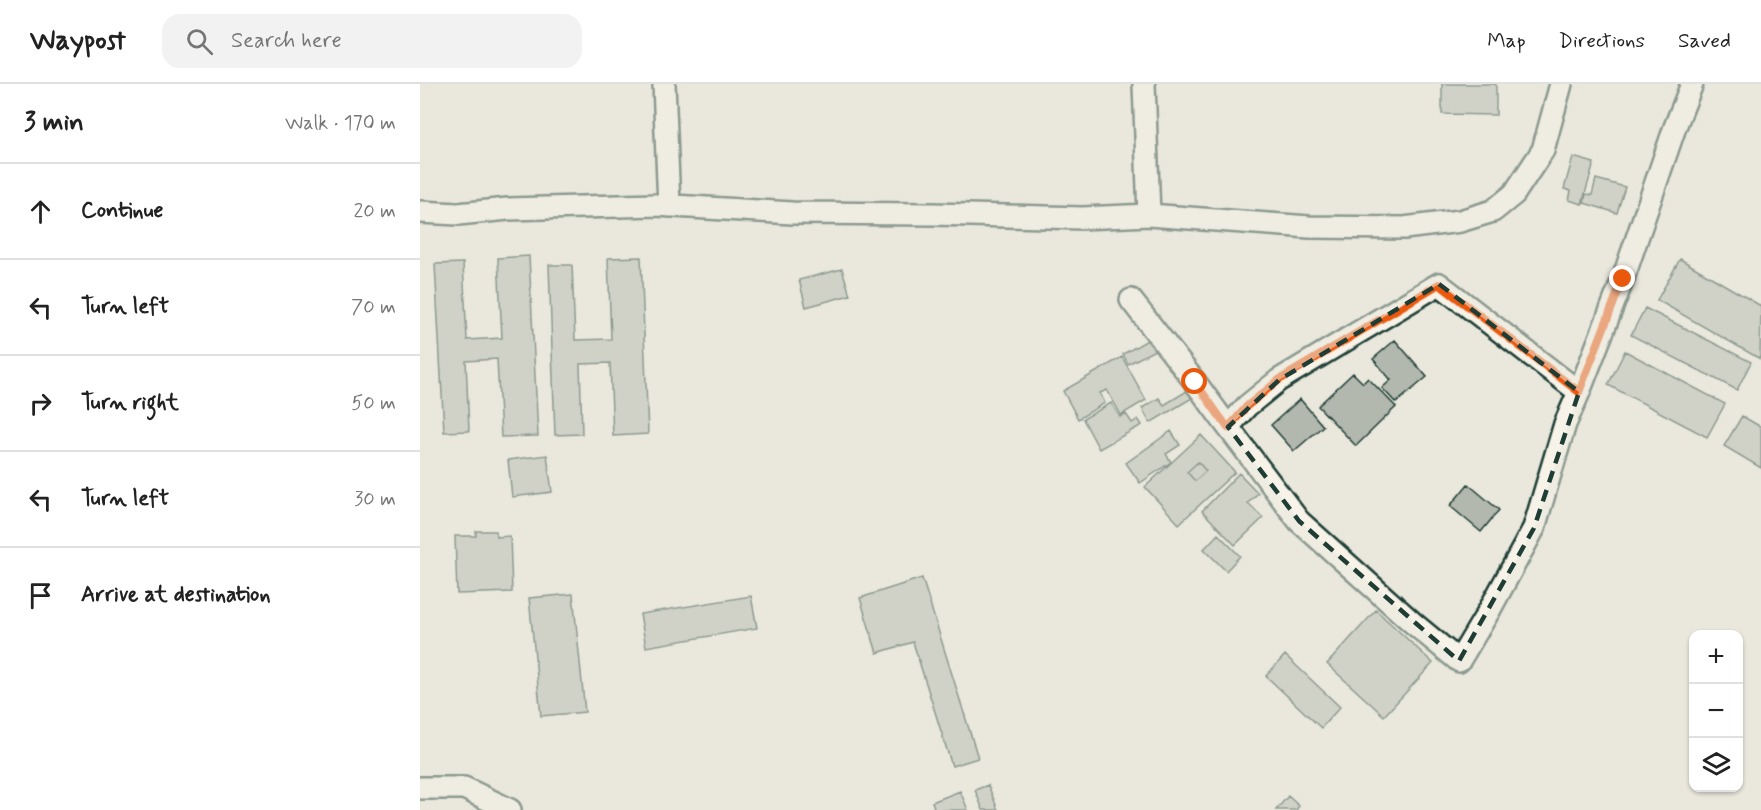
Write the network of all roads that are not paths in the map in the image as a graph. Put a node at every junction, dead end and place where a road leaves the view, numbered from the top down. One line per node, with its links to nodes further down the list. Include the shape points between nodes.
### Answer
1 (664, 84): 5 (street)
2 (1144, 84): 7 (street)
3 (1561, 84): 7 (street, via 1543,150 1514,194 1482,215 1404,228 1309,227)
4 (1692, 84): 9 (street)
5 (669, 206): 6 (street); 7 (street, via 792,213 1082,219)
6 (420, 212)
7 (1149, 215)
8 (1131, 300): 10 (street)
9 (1579, 392): 10 (street, via 1439,284 1279,380); 10 (street, via 1565,424 1534,528 1459,661 1299,521)
10 (1228, 428)
11 (420, 788): 12 (street, via 464,788)
12 (510, 810)

